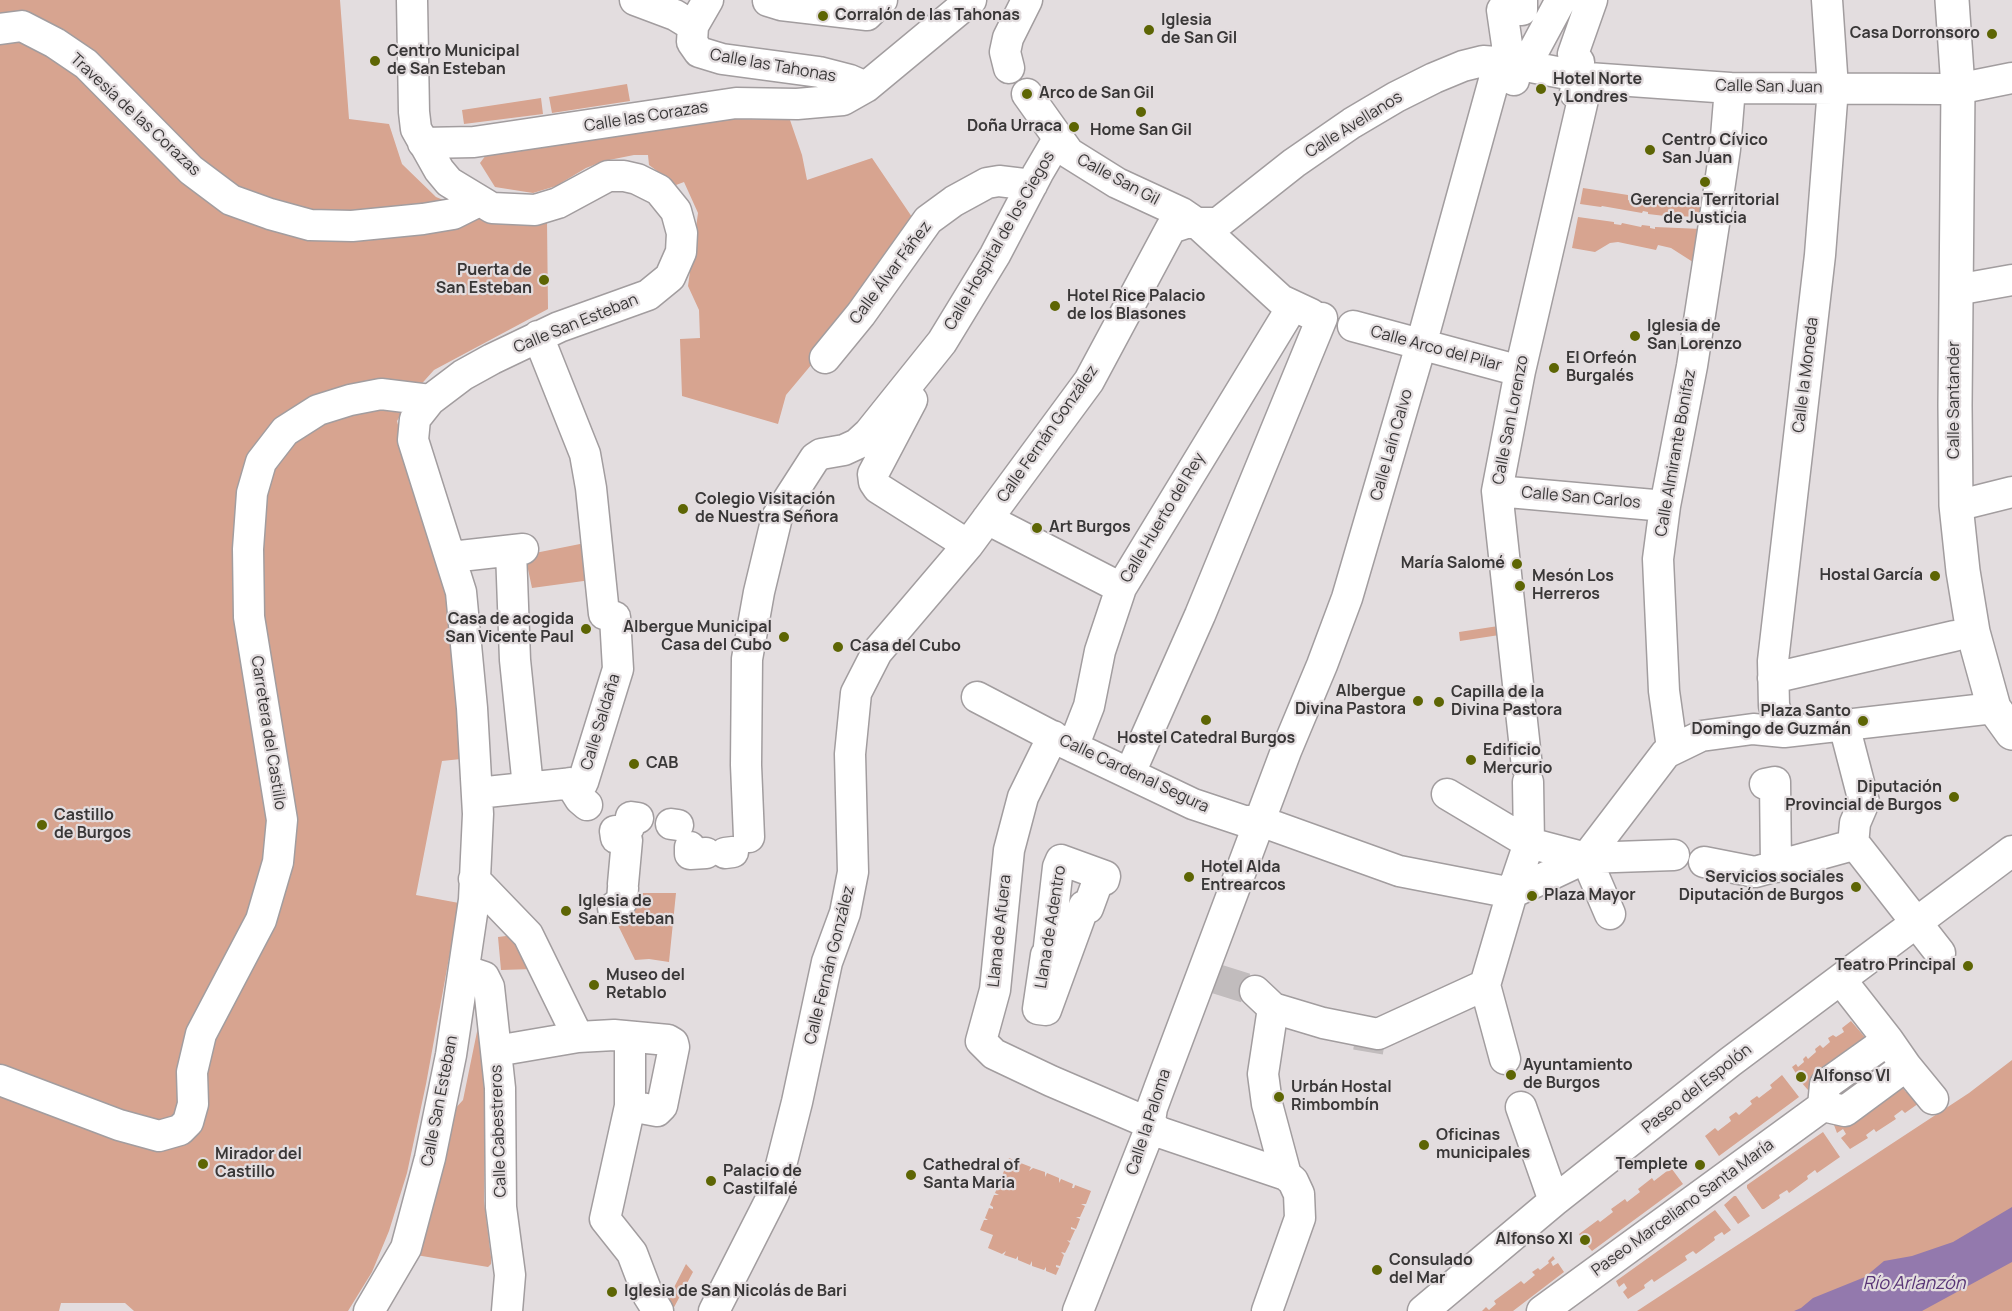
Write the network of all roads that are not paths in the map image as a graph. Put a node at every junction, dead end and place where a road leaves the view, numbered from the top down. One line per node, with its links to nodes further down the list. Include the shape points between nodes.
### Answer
1 (412, 0): 25 (street, Calle San Esteban, via 414,112)
2 (635, 0): 13 (street)
3 (708, 0): 13 (street)
4 (882, 0): 12 (street, via 867,15)
5 (971, 0): 19 (street, Calle las Corazas)
6 (1027, 0): 16 (street, via 1008,38 1005,52)
7 (1522, 0): 15 (street, via 1522,10 1502,10)
8 (1561, 0): 15 (street)
9 (1592, 0): 17 (street, Calle San Lorenzo, via 1572,54)
10 (1827, 0): 21 (street, Calle la Moneda)
11 (1952, 0): 22 (main road, Calle Santander)
12 (778, 2)
13 (693, 26): 19 (street, Calle las Tahonas, via 692,42 699,52 722,59 819,72)
14 (0, 28): 27 (street, Travesía de las Corazas, via 22,26 86,64 191,170 231,200 310,225 352,226 453,214)
15 (1512, 63): 17 (street, Calle San Juan); 28 (street, Calle Avellanos, via 1483,61 1463,66 1396,97 1294,163 1218,223); 35 (street, Calle Laín Calvo)
16 (1009, 68)
17 (1583, 77): 20 (street, Calle San Juan); 37 (street, Calle San Lorenzo)
18 (2012, 78): 22 (street, Calle San Juan)
19 (866, 87): 25 (street, Calle las Corazas, via 843,100 736,103 474,142)
20 (1730, 88): 21 (street, Calle San Juan); 42 (street, Calle Almirante Bonifaz, via 1725,149 1692,366)
21 (1833, 88): 22 (street, Calle San Juan); 48 (street, Calle la Moneda, via 1820,255)
22 (1958, 88): 30 (main road, Calle Santander)
23 (1027, 94): 24 (street, Calle San Gil)
24 (1058, 139): 26 (street, Calle Hospital de los Ciegos); 28 (street, Calle San Gil, via 1069,153 1117,183)
25 (423, 143): 27 (street, Calle San Esteban, via 449,182)
26 (1032, 185): 34 (street, Calle Hospital de los Ciegos); 36 (street, Calle Álvar Fáñez, via 987,183 928,220)
27 (479, 201): 33 (street, Calle San Esteban, via 492,208 541,209 558,204 608,176 624,176 659,190 676,211 682,233 681,252 670,277 648,295)
28 (1198, 224): 31 (street, Calle Arco del Pilar, via 1261,284); 43 (street, Calle Fernán González, via 1186,222 1171,228 1089,381)
29 (2012, 280): 30 (street)
30 (1956, 290): 50 (main road, Calle Santander, via 1958,525 1973,632)
31 (1292, 307): 32 (street, Calle Arco del Pilar); 46 (street, Calle Huerto del Rey)
32 (1334, 321): 35 (street, Calle Arco del Pilar); 55 (street)
33 (538, 336): 38 (street, Calle San Esteban, via 463,375); 61 (street, Calle Saldaña, via 585,453 604,614 615,617 618,669 583,782)
34 (942, 342): 45 (street, Calle Hospital de los Ciegos, via 873,474 878,488); 61 (street, Calle Hospital de los Ciegos, via 869,433 857,444 815,458 783,505 759,592 747,659 746,765)
35 (1421, 345): 37 (street, Calle Arco del Pilar); 60 (street, Calle Laín Calvo, via 1347,598)
36 (825, 358)
37 (1520, 371): 39 (street, Calle San Lorenzo)
38 (430, 400): 44 (street, Calle San Esteban, via 415,419 413,440); 86 (street, Carretera del Castillo, via 381,394 318,410 285,431 261,462 251,505 249,617 282,820 278,862 261,920 201,1034 192,1072 193,1104 188,1122 180,1130 159,1136)
39 (1497, 491): 42 (street, Calle San Carlos); 63 (street, Calle San Lorenzo, via 1528,775)
40 (2012, 492): 41 (street)
41 (1968, 503)
42 (1665, 506): 54 (street, Calle Almirante Bonifaz, via 1658,570)
43 (987, 519): 45 (street, Calle Fernán González); 46 (street)
44 (451, 557): 57 (street, via 517,550); 58 (street, Calle San Esteban, via 464,616)
45 (960, 563): 98 (street, Calle Fernán González, via 867,669 856,693 840,843 853,872 845,913 827,962 774,1193)
46 (1121, 588): 53 (street, Calle Huerto del Rey, via 1100,651 1089,706)
47 (1954, 636): 48 (street)
48 (1773, 670): 52 (street, via 1774,706)
49 (977, 697): 53 (street, Calle Cardenal Segura)
50 (1992, 718): 51 (street, via 1879,730)
51 (1844, 726): 52 (street); 62 (street, via 1864,802)
52 (1784, 732): 54 (street, via 1753,739 1701,736)
53 (1063, 741): 55 (street, Calle Cardenal Segura); 91 (street, Llana de Afuera, via 1023,797 1009,850 1015,864 995,990 1001,1000 981,1041 994,1054)
54 (1670, 751): 66 (street)
55 (1130, 773): 60 (street, Calle Cardenal Segura, via 1193,804 1244,821)
56 (1765, 784): 68 (street, via 1775,782)
57 (528, 788): 58 (street, Calle Saldaña); 61 (street, Calle Saldaña)
58 (477, 792): 70 (street, Calle San Esteban)
59 (1447, 794): 63 (street)
60 (1260, 821): 71 (street, Calle Cardenal Segura, via 1400,871); 91 (street, Calle la Paloma)
61 (666, 830): 72 (street, Calle Hospital de los Ciegos)
62 (1854, 834): 68 (street); 74 (street, via 1858,848)
63 (1529, 843): 66 (street); 71 (street)
64 (2012, 851): 74 (street, Paseo del Espolón)
65 (1674, 855): 66 (street)
66 (1586, 858): 71 (street); 73 (street)
67 (1704, 862): 68 (street, via 1755,872)
68 (1776, 867)
69 (1059, 873): 75 (street, Llana de Adentro, via 1066,878 1072,895)
70 (474, 879): 78 (street, Calle San Esteban); 80 (street, via 528,935)
71 (1512, 892): 79 (street)
72 (620, 893)
73 (1610, 914)
74 (1910, 914): 76 (street); 77 (street, Paseo del Espolón)
75 (1072, 929): 75 (street, Llana de Adentro, via 1084,906 1088,908 1099,878 1104,880 1106,876 1061,860 1038,1009 1046,1010)
76 (1941, 952)
77 (1841, 980): 82 (street); 93 (street, Paseo del Espolón)
78 (462, 982): 83 (street, Calle Cabestreros, via 475,974 484,977); 95 (street, Calle San Esteban, via 430,1158 406,1248)
79 (1485, 985): 84 (street); 92 (street, via 1378,1035 1271,1015 1263,1074)
80 (578, 1036): 81 (street, Calle Cabestreros); 83 (street, Calle Cabestreros)
81 (630, 1037): 89 (street); 89 (street, Calle Cabestreros, via 668,1040 674,1047 660,1109)
82 (1888, 1040): 85 (street); 88 (street, via 1825,1085)
83 (503, 1049): 96 (street, Calle Cabestreros, via 501,1207 510,1275)
84 (1505, 1059)
85 (1906, 1066): 87 (street); 88 (street, via 1845,1111)
86 (0, 1080)
87 (1933, 1099)
88 (1824, 1106): 101 (street, Paseo Marceliano Santa María)
89 (630, 1107): 97 (street, via 605,1219 632,1253)
90 (1521, 1107): 93 (street)
91 (1149, 1123): 92 (street, via 1159,1132); 94 (street, Calle la Paloma, via 1149,1134)
92 (1286, 1175): 99 (street, via 1299,1194 1300,1218)
93 (1554, 1201): 100 (street, Paseo del Espolón)
94 (1080, 1308)
95 (369, 1311)
96 (507, 1311)
97 (658, 1311)
98 (714, 1311)
99 (1267, 1311)
100 (1423, 1311)
101 (1542, 1311)

